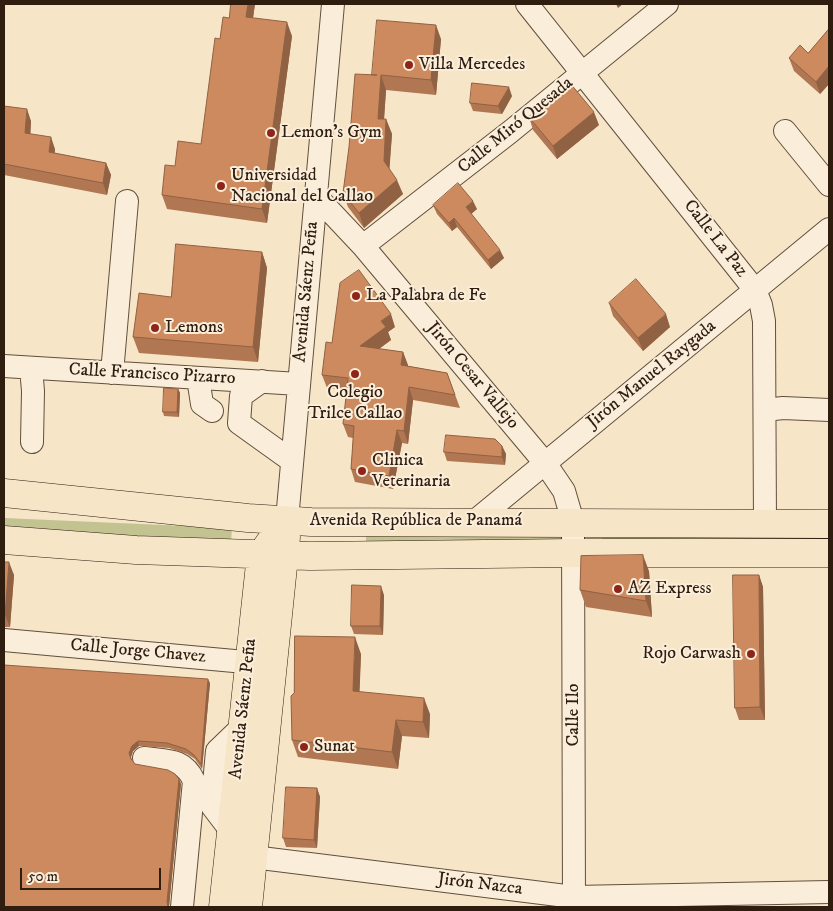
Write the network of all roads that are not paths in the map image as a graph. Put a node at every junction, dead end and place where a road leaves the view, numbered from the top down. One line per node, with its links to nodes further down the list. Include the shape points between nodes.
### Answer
1 (333, 4): 7 (street, Avenida Sáenz Peña)
2 (527, 4): 4 (street, Calle La Paz)
3 (667, 4): 4 (street, Calle Miró Quesada)
4 (583, 72): 10 (street, Calle Miró Quesada); 11 (street, Calle La Paz)
5 (785, 131): 6 (street)
6 (829, 185)
7 (315, 195): 10 (street, Jirón Cesar Vallejo); 17 (street, Avenida Sáenz Peña)
8 (127, 202): 14 (street)
9 (829, 229): 11 (street, Jirón Manuel Raygada)
10 (363, 246): 23 (street, Jirón Cesar Vallejo)
11 (755, 290): 18 (street, Calle La Paz, via 764,321); 23 (street, Jirón Manuel Raygada)
12 (4, 366): 13 (street, Calle Francisco Pizarro)
13 (31, 368): 14 (street, Calle Francisco Pizarro); 21 (street, via 34,391)
14 (112, 373): 15 (street, Calle Francisco Pizarro)
15 (198, 378): 16 (street, Calle Francisco Pizarro); 20 (street, via 202,404)
16 (262, 381): 17 (street, Calle Francisco Pizarro); 22 (street, via 241,396 239,423)
17 (299, 384): 22 (street, Avenida Sáenz Peña)
18 (765, 410): 19 (street); 28 (street, Calle La Paz)
19 (829, 410)
20 (212, 411)
21 (32, 442)
22 (292, 461): 25 (street, Avenida Sáenz Peña)
23 (545, 463): 26 (street, Jirón Manuel Raygada); 27 (street, Jirón Cesar Vallejo, via 564,491)
24 (4, 493): 25 (main road, Avenida República de Panamá)
25 (287, 520): 26 (main road, Avenida República de Panamá); 33 (main road)
26 (475, 521): 27 (main road, Avenida República de Panamá)
27 (573, 522): 28 (main road, Avenida República de Panamá); 31 (street, Calle Ilo)
28 (765, 524): 29 (main road, Avenida República de Panamá)
29 (829, 524)
30 (4, 540): 33 (main road, Avenida República de Panamá, via 136,550)
31 (573, 553): 32 (main road, Avenida República de Panamá); 33 (main road, Avenida República de Panamá); 39 (street, Calle Ilo)
32 (829, 553)
33 (272, 555): 35 (main road, Avenida Sáenz Peña)
34 (4, 640): 35 (street, Calle Jorge Chavez)
35 (261, 663): 37 (main road, Avenida Sáenz Peña); 41 (main road, Avenida Sáenz Peña, via 243,726)
36 (144, 758): 40 (street, via 182,764 194,781)
37 (253, 857): 39 (street, Jirón Nazca); 42 (main road, Avenida Sáenz Peña)
38 (829, 892): 39 (street, Jirón Nazca)
39 (574, 902)
40 (182, 907)
41 (223, 907)
42 (248, 907)

